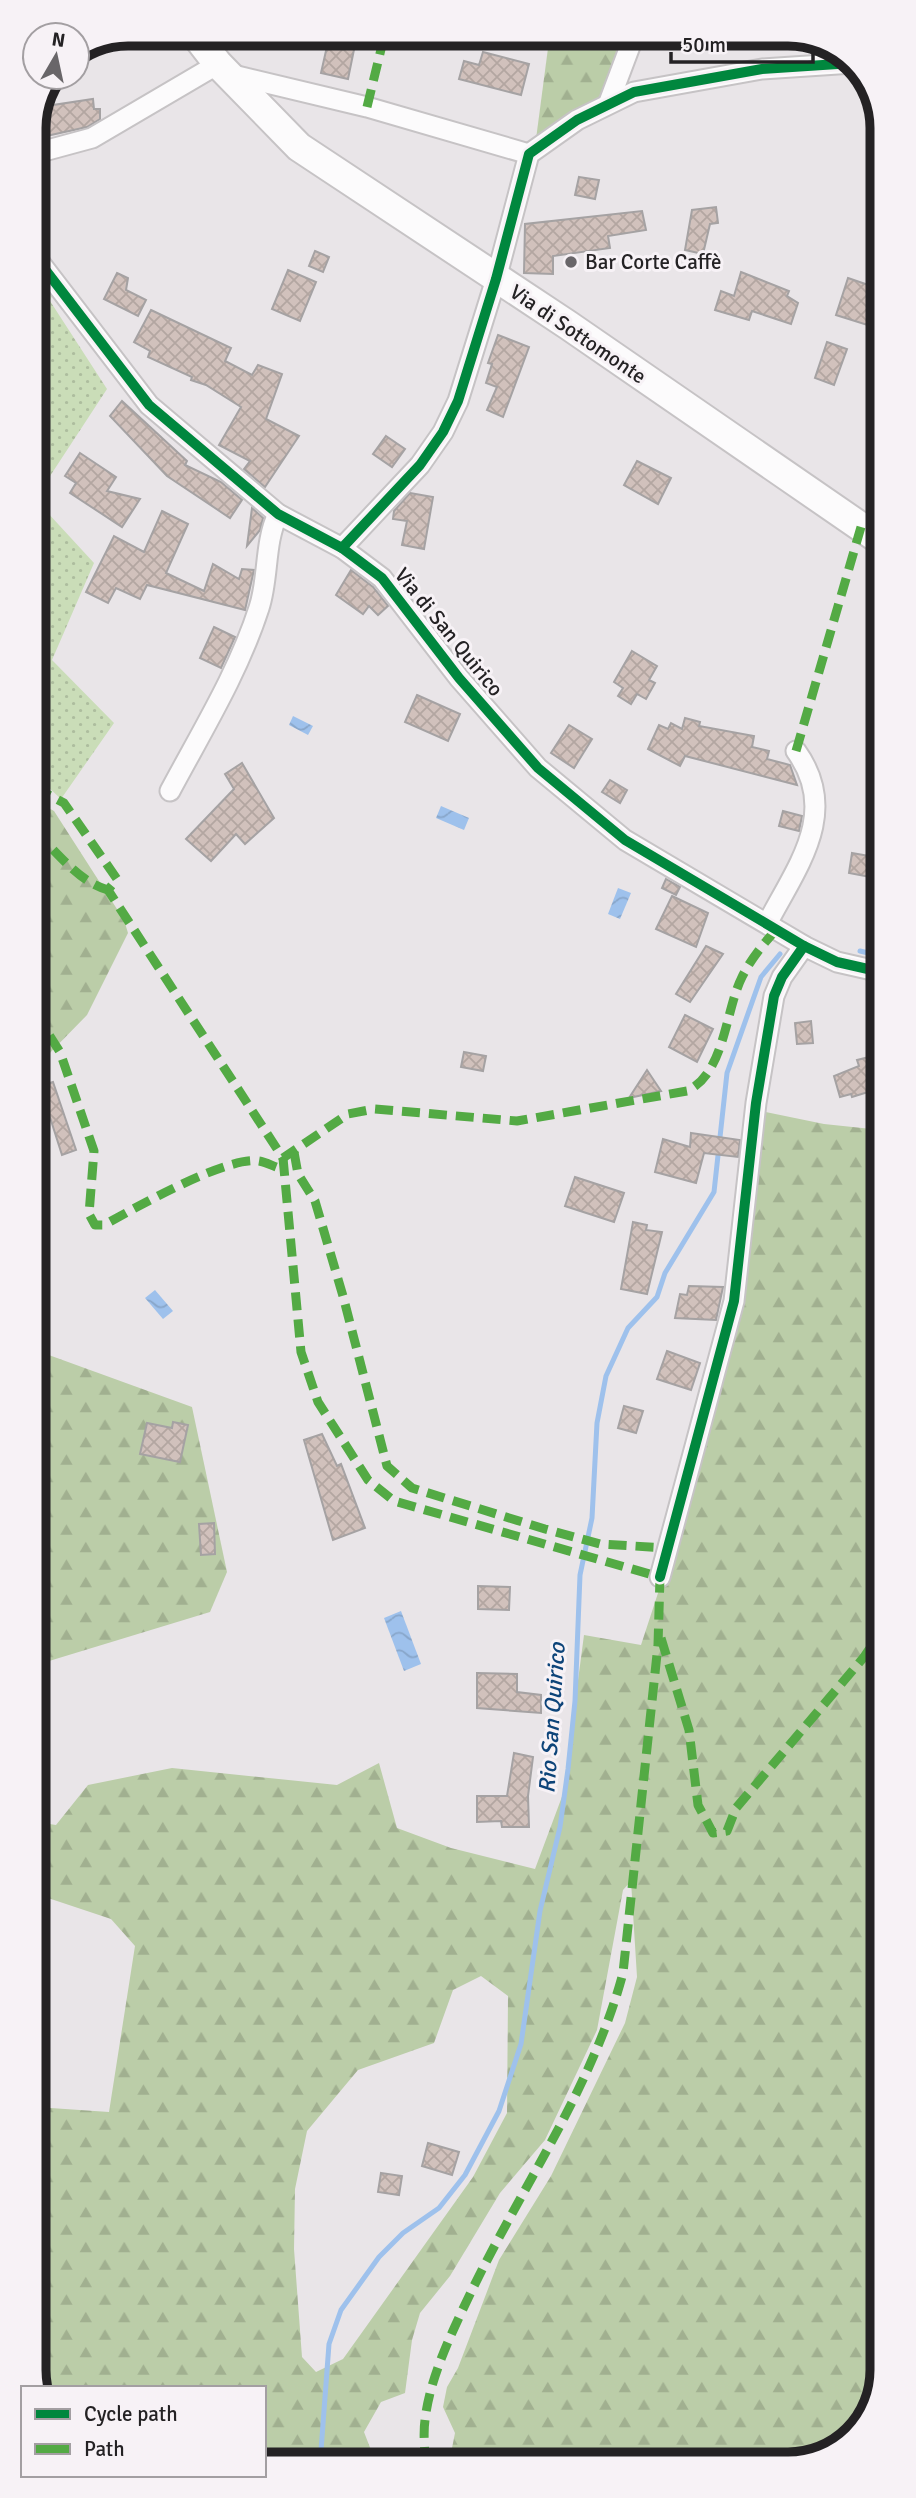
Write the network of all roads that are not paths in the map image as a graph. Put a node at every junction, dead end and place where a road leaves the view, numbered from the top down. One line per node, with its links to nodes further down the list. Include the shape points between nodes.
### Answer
1 (204, 45): 4 (main road, Via di Sottomonte)
2 (630, 46): 5 (street)
3 (839, 64): 5 (street, via 762,69 658,87)
4 (223, 69): 6 (street, via 92,138); 7 (street); 9 (main road, Via di Sottomonte, via 299,147)
5 (609, 102): 7 (street)
6 (46, 150)
7 (529, 154): 9 (street)
8 (46, 271): 10 (street, Via di San Quirico, via 149,405)
9 (496, 279): 11 (main road, Via di Sottomonte); 12 (street, via 458,401 443,432 420,465)
10 (278, 514): 12 (street, Via di San Quirico); 14 (street, via 261,604 241,660)
11 (870, 533)
12 (342, 548): 15 (street, Via di San Quirico, via 382,578 459,678 538,768 625,840)
13 (796, 751): 15 (street, via 814,785 815,811 809,845)
14 (170, 791)
15 (768, 922): 16 (street, Via di San Quirico)
16 (804, 946): 17 (street, Via di San Quirico, via 837,962); 18 (street, via 774,996 756,1103 734,1301)
17 (870, 970)
18 (660, 1577)

